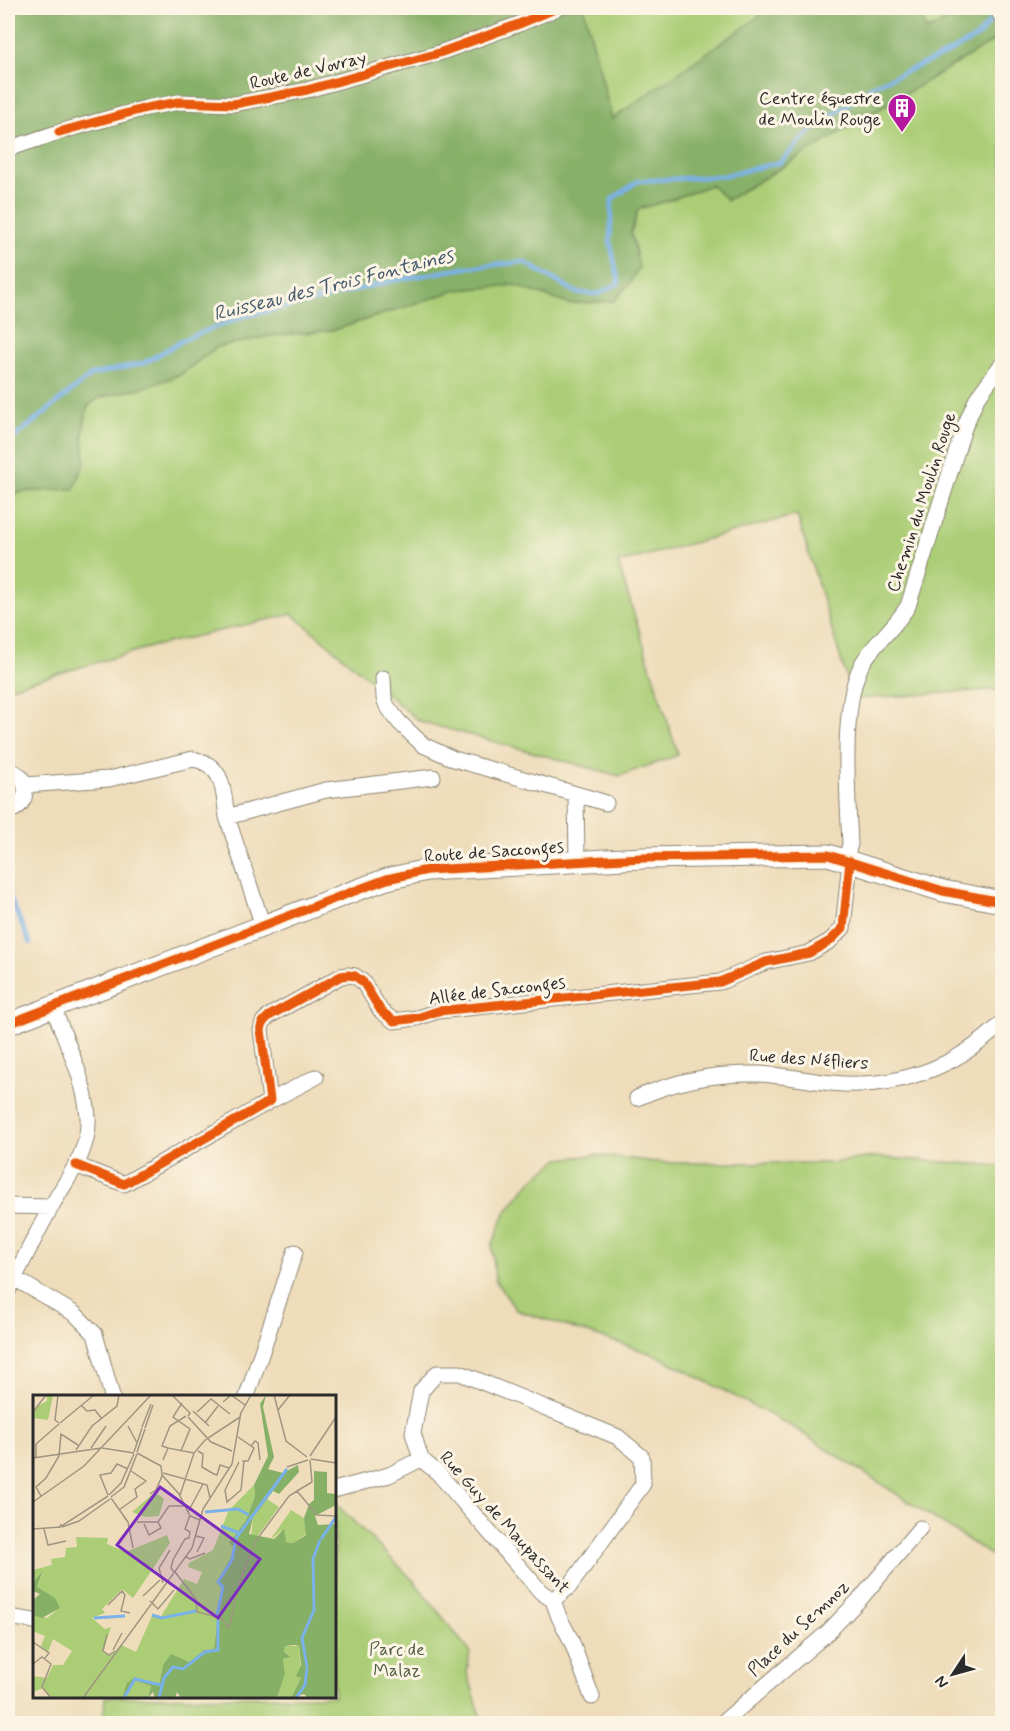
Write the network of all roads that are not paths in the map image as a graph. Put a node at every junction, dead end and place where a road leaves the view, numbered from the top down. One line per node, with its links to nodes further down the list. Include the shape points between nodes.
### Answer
1 (557, 8): 2 (street, Route de Vovray, via 439,53 307,90 234,104 179,102 146,108)
2 (8, 148)
3 (1002, 364): 12 (street, Chemin du Moulin Rouge, via 977,398 964,428 908,606 865,659 855,679 849,714)
4 (383, 678): 8 (street, via 387,706 423,745 454,759)
5 (8, 770): 7 (street, via 20,776)
6 (433, 777): 11 (street, via 326,790)
7 (25, 785): 10 (street, via 20,805); 11 (street, via 109,779 193,759 204,761 215,770 222,783)
8 (576, 794): 9 (street); 13 (street)
9 (606, 803)
10 (8, 811)
11 (227, 817): 15 (street)
12 (848, 860): 13 (street, Route de Sacconges, via 824,855); 14 (street, Route de Sacconges, via 943,891); 21 (street, Allée de Sacconges, via 843,928 830,941 720,982 438,1011 394,1021 381,1011 363,982 355,976 341,976 263,1022)
13 (576, 862): 15 (street, Route de Sacconges, via 427,870 387,879)
14 (1002, 902)
15 (263, 926): 16 (street, Route de Sacconges)
16 (53, 1007): 18 (street, Route de Sacconges); 22 (street, via 88,1117 84,1147)
17 (1002, 1023): 20 (street, Rue des Néfliers, via 946,1063 891,1081 861,1085 779,1075 720,1075 678,1083)
18 (8, 1024)
19 (315, 1077): 21 (street)
20 (637, 1098)
21 (270, 1101): 22 (street, via 124,1184)
22 (76, 1165): 24 (street)
23 (8, 1206): 24 (street)
24 (51, 1207): 26 (street)
25 (295, 1252): 28 (street)
26 (11, 1284): 27 (street, via 75,1314 95,1334)
27 (112, 1395)
28 (247, 1395)
29 (422, 1459): 30 (street, Rue Guy de Maupassant, via 389,1476); 32 (street, Rue Guy de Maupassant, via 540,1592); 32 (street, via 413,1432 421,1391 437,1373 460,1373 618,1437 642,1457 643,1485 569,1587)
30 (336, 1489)
31 (920, 1528): 36 (street, Place du Semnoz, via 828,1633)
32 (553, 1600): 35 (street, Rue Guy de Maupassant)
33 (8, 1617): 34 (street)
34 (33, 1621)
35 (592, 1697)
36 (721, 1724)

